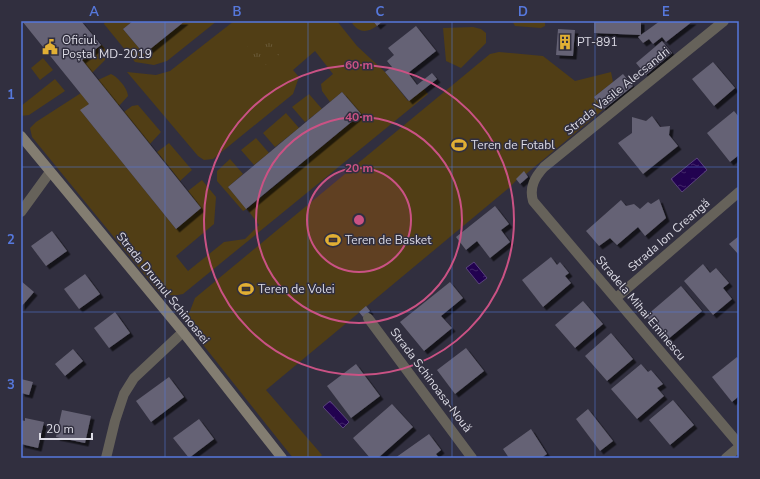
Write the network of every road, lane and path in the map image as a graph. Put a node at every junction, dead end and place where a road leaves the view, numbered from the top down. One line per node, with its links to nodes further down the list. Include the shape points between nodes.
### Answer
1 (724, 21): 4 (street, Strada Vasile Alecsandri, via 544,167)
2 (21, 136): 3 (street, Strada Drumul Schinoasei)
3 (50, 172): 6 (street); 9 (street, Strada Drumul Schinoasei)
4 (532, 186): 7 (street, Stradela Mihai Eminescu, via 533,201)
5 (739, 192): 7 (street, Strada Ion Creangă)
6 (21, 212)
7 (616, 298): 10 (street, Stradela Mihai Eminescu)
8 (368, 318): 13 (street, Strada Schinoasa-Nouă)
9 (183, 332): 11 (street, via 134,378 124,394); 12 (street, Strada Drumul Schinoasei)
10 (739, 446): 14 (street)
11 (106, 458)
12 (282, 458)
13 (472, 458)
14 (726, 458)

